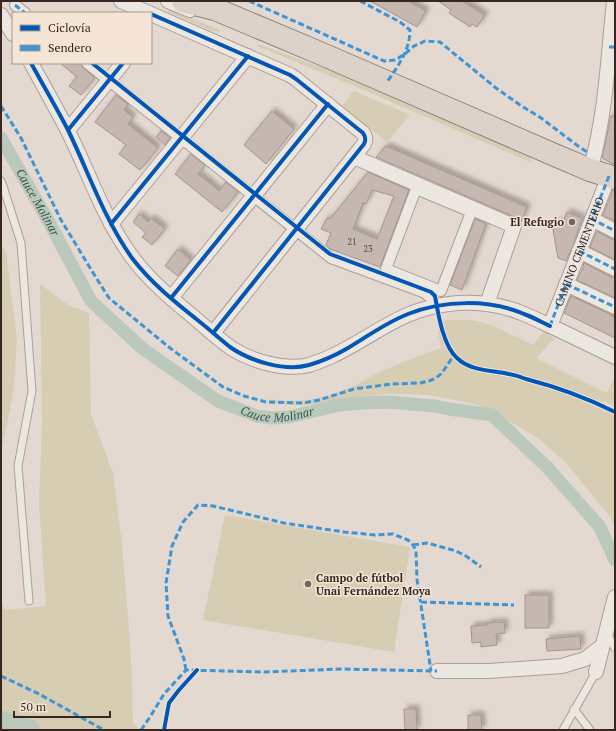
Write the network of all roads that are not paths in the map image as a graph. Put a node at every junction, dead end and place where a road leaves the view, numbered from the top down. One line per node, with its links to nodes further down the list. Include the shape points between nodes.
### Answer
1 (121, 1): 8 (street)
2 (168, 1): 12 (street, via 266,41 296,51)
3 (183, 1): 6 (highway)
4 (614, 1): 17 (street, CAMINO CEMENTERIO)
5 (15, 5): 7 (street)
6 (208, 5): 12 (highway)
7 (24, 12)
8 (142, 12)
9 (1, 15): 11 (street)
10 (153, 18): 13 (street)
11 (12, 32)
12 (314, 51): 23 (highway)
13 (248, 56): 19 (street, via 290,75); 21 (street)
14 (31, 64): 20 (street)
15 (88, 64): 18 (street)
16 (122, 64): 18 (street)
17 (611, 77): 23 (street, CAMINO CEMENTERIO, via 594,155)
18 (108, 80): 20 (street); 21 (street)
19 (328, 104): 22 (street, via 363,133 364,144); 25 (street)
20 (68, 130): 28 (street)
21 (181, 138): 25 (street); 28 (street)
22 (354, 156): 29 (street); 36 (street, via 514,226)
23 (605, 175): 27 (street, CAMINO CEMENTERIO)
24 (1, 181): 42 (lane, via 21,242 32,391 18,466)
25 (253, 196): 29 (street); 35 (street)
26 (471, 212): 26 (street, via 441,291 386,269 416,189)
27 (592, 219): 30 (street); 31 (street, CAMINO CEMENTERIO)
28 (111, 224): 35 (street, via 133,259)
29 (295, 230): 34 (street, via 331,258 423,292); 39 (street)
30 (615, 231)
31 (579, 251): 32 (street); 33 (street, CAMINO CEMENTERIO)
32 (615, 269)
33 (566, 284): 37 (street); 38 (street, CAMINO CEMENTERIO)
34 (430, 297)
35 (171, 298): 39 (street)
36 (487, 304): 38 (street, via 523,313); 39 (street, via 449,304 407,314 347,349 298,367 273,365 246,356)
37 (615, 307)
38 (550, 326): 40 (street)
39 (212, 333)
40 (615, 357)
41 (615, 597): 43 (street, via 606,632)
42 (29, 601)
43 (609, 647): 44 (street, via 585,659 562,666 489,671); 45 (street)
44 (437, 671)
45 (596, 672): 46 (lane)
46 (574, 709): 47 (lane); 48 (lane)
47 (563, 730)
48 (590, 730)

